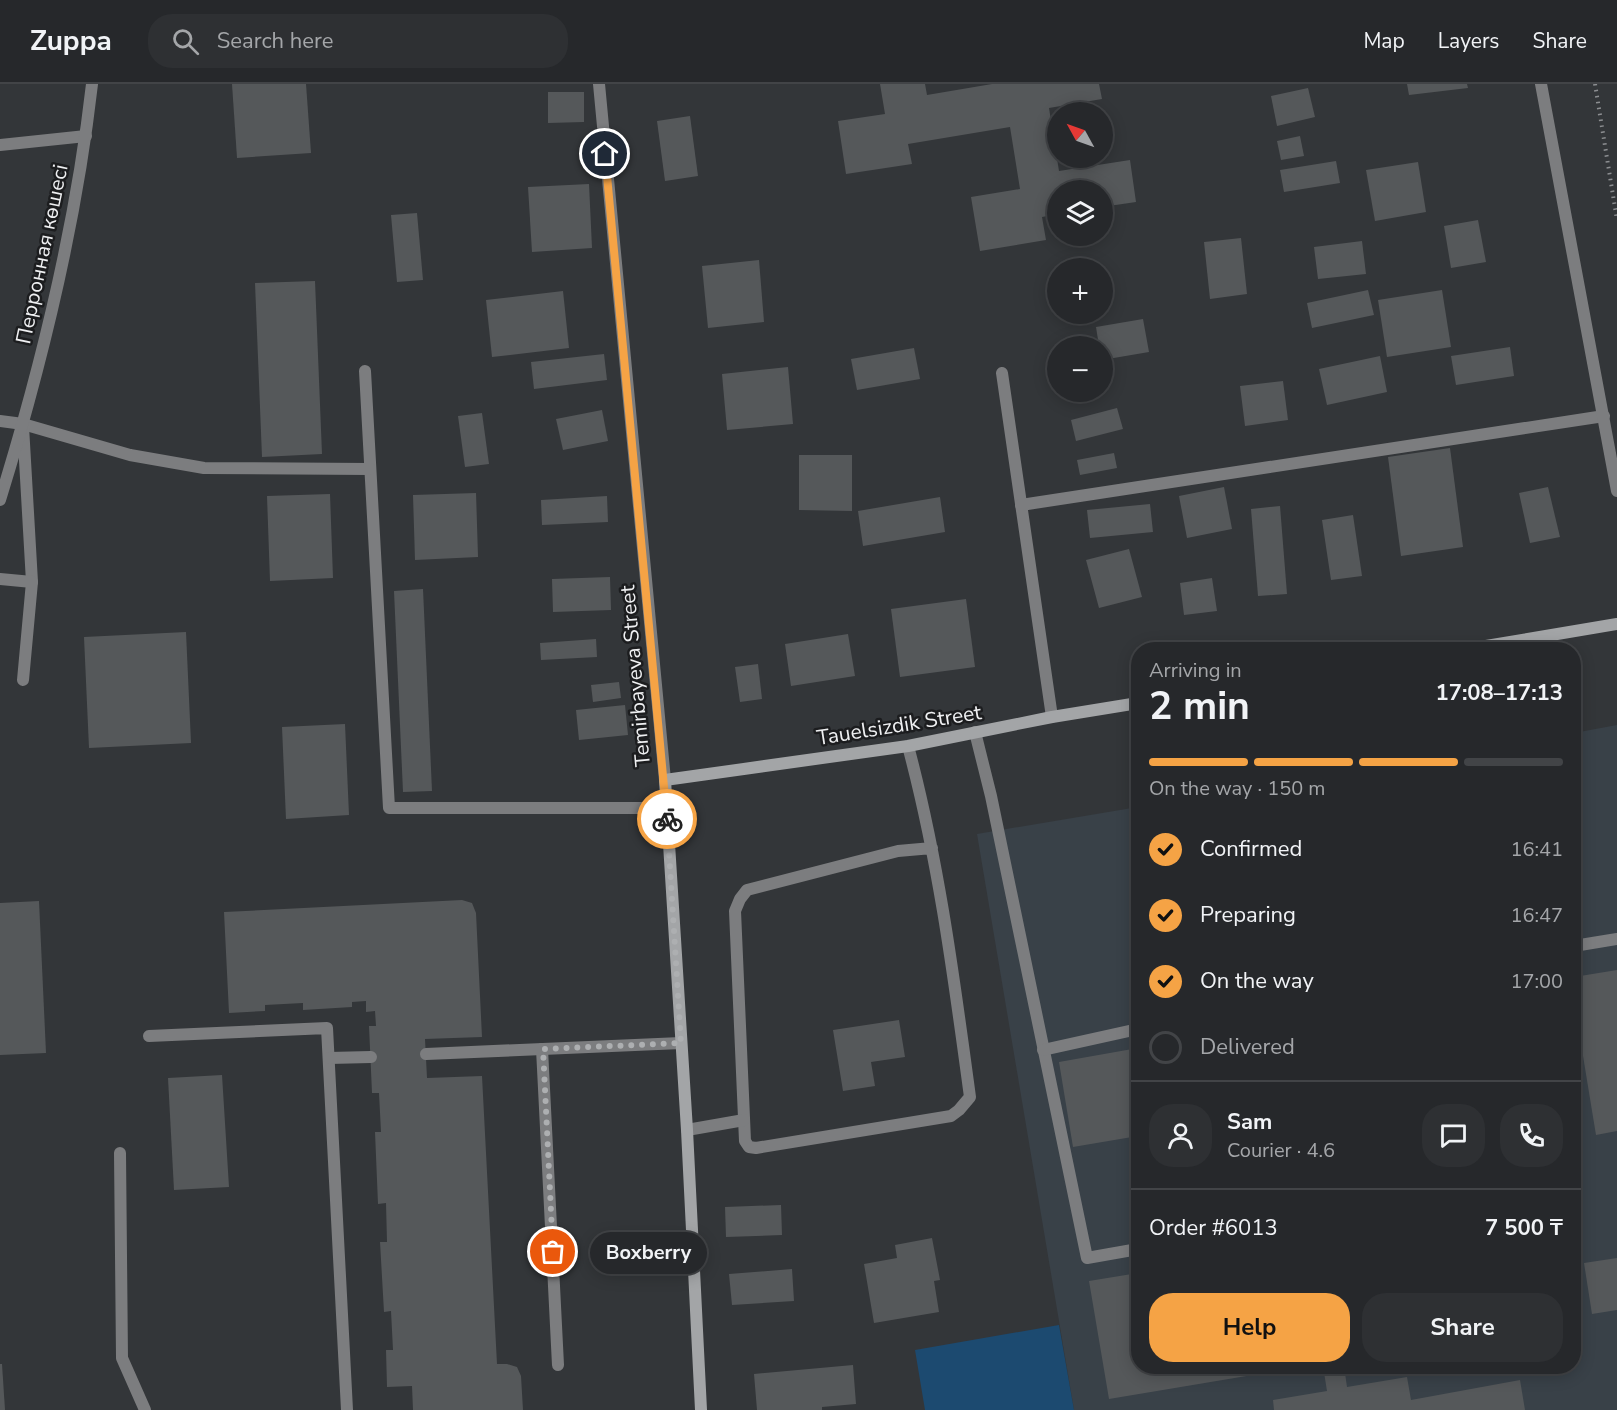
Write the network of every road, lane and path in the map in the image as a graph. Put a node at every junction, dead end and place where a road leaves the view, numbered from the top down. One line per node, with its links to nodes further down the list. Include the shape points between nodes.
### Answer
1 (92, 84): 5 (street, Перронная көшесі)
2 (599, 84): 26 (street, Temirbayeva Street)
3 (1541, 84): 10 (street)
4 (1595, 84): 7 (path)
5 (86, 136): 6 (street); 12 (street, Перронная көшесі, via 56,295)
6 (0, 145)
7 (1617, 220)
8 (365, 371): 13 (street)
9 (1002, 373): 16 (street)
10 (1604, 416): 14 (street); 16 (street)
11 (0, 421): 12 (street)
12 (23, 424): 13 (street, via 130,455 204,468); 15 (street, Перронная көшесі); 18 (street)
13 (370, 470): 27 (street, via 388,807)
14 (1617, 491)
15 (0, 500)
16 (1021, 505): 23 (street)
17 (0, 579): 18 (street)
18 (32, 582): 21 (street)
19 (1617, 624): 20 (main road)
20 (1510, 642)
21 (23, 680)
22 (1131, 704): 23 (main road, Tauelsіzdіk Street)
23 (1052, 717): 24 (main road, Tauelsіzdіk Street)
24 (975, 732): 25 (main road, Tauelsіzdіk Street); 35 (street)
25 (908, 746): 26 (main road, Tauelsіzdіk Street); 28 (street)
26 (665, 780): 27 (main road, Temirbayeva Street)
27 (666, 808): 33 (main road, Temirbayeva Street)
28 (932, 848): 39 (street, via 898,851 747,890 740,899 735,911); 39 (street, via 970,1097 951,1116 756,1148 749,1148 745,1141)
29 (1617, 939): 30 (street)
30 (1581, 945)
31 (1131, 1031): 35 (street)
32 (149, 1036): 38 (street, via 327,1028)
33 (681, 1043): 34 (street); 40 (main road, Temirbayeva Street)
34 (543, 1049): 36 (street); 43 (street)
35 (1043, 1050): 42 (street, via 1087,1258)
36 (426, 1054)
37 (370, 1057): 38 (street)
38 (328, 1058): 45 (street)
39 (744, 1120): 40 (street)
40 (687, 1130): 46 (main road, Temirbayeva Street)
41 (120, 1153): 44 (street, via 122,1358)
42 (1131, 1251)
43 (558, 1365)
44 (145, 1410)
45 (347, 1410)
46 (701, 1410)

